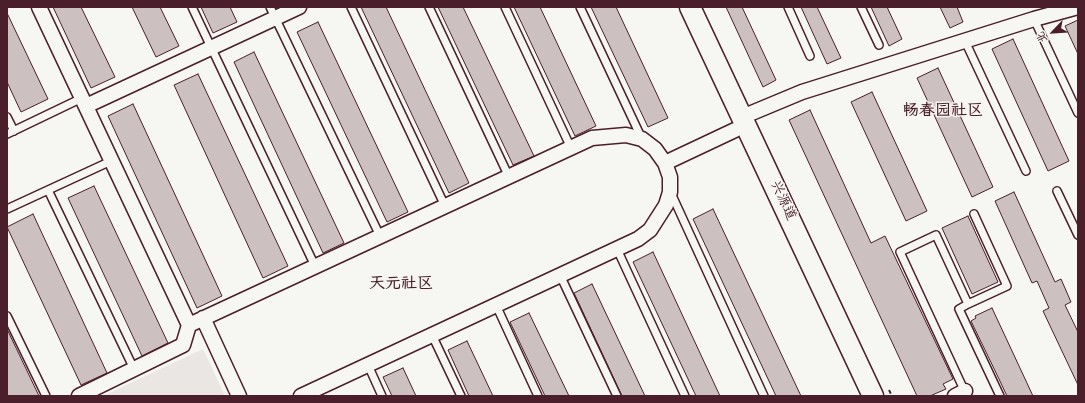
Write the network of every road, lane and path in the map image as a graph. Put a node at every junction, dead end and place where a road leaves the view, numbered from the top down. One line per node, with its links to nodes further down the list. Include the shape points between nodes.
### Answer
1 (39, 7): 19 (street)
2 (192, 7): 17 (lane)
3 (299, 7): 13 (street)
4 (351, 7): 33 (lane)
5 (429, 7): 29 (lane)
6 (505, 7): 25 (lane)
7 (580, 7): 24 (lane)
8 (677, 7): 22 (main road, 兴源道)
9 (690, 7): 22 (main road, 兴源道)
10 (788, 7): 18 (lane)
11 (861, 7): 16 (lane)
12 (1078, 7): 14 (street)
13 (273, 12): 17 (street); 37 (lane)
14 (1034, 19): 15 (street); 20 (lane)
15 (964, 41): 22 (street, via 802,92); 28 (lane)
16 (879, 45)
17 (212, 47): 19 (street); 39 (lane)
18 (810, 56)
19 (84, 102): 23 (lane); 26 (street)
20 (1078, 113)
21 (7, 117): 23 (lane)
22 (739, 124): 27 (street); 60 (main road, 兴源道); 61 (main road, 兴源道)
23 (10, 132)
24 (642, 139): 25 (street, via 626,134 609,135 592,138); 27 (street, via 655,149)
25 (571, 148): 29 (street)
26 (112, 161): 30 (lane); 45 (street)
27 (665, 163): 32 (street, via 670,177)
28 (1026, 171)
29 (509, 177): 33 (street)
30 (48, 190): 34 (lane); 48 (lane)
31 (1057, 191): 36 (lane)
32 (670, 192): 38 (street, via 666,206 650,230); 59 (lane)
33 (445, 206): 37 (street)
34 (7, 209)
35 (974, 214): 41 (lane, via 1007,286)
36 (1078, 235)
37 (380, 236): 39 (street)
38 (617, 249): 40 (street); 58 (lane)
39 (315, 266): 44 (street)
40 (560, 275): 42 (street); 57 (lane)
41 (968, 304): 49 (lane, via 936,235 900,252); 62 (lane, via 959,309)
42 (496, 305): 46 (street); 56 (lane)
43 (7, 316): 51 (lane)
44 (203, 318): 45 (street); 53 (street)
45 (189, 325): 48 (street, via 183,345)
46 (432, 335): 47 (street); 55 (lane)
47 (368, 365): 50 (street); 54 (lane)
48 (134, 369): 52 (street)
49 (962, 394)
50 (304, 395)
51 (46, 396)
52 (79, 396)
53 (239, 396)
54 (382, 396)
55 (461, 396)
56 (538, 396)
57 (617, 396)
58 (685, 396)
59 (764, 396)
60 (860, 396)
61 (873, 396)
62 (1000, 396)

